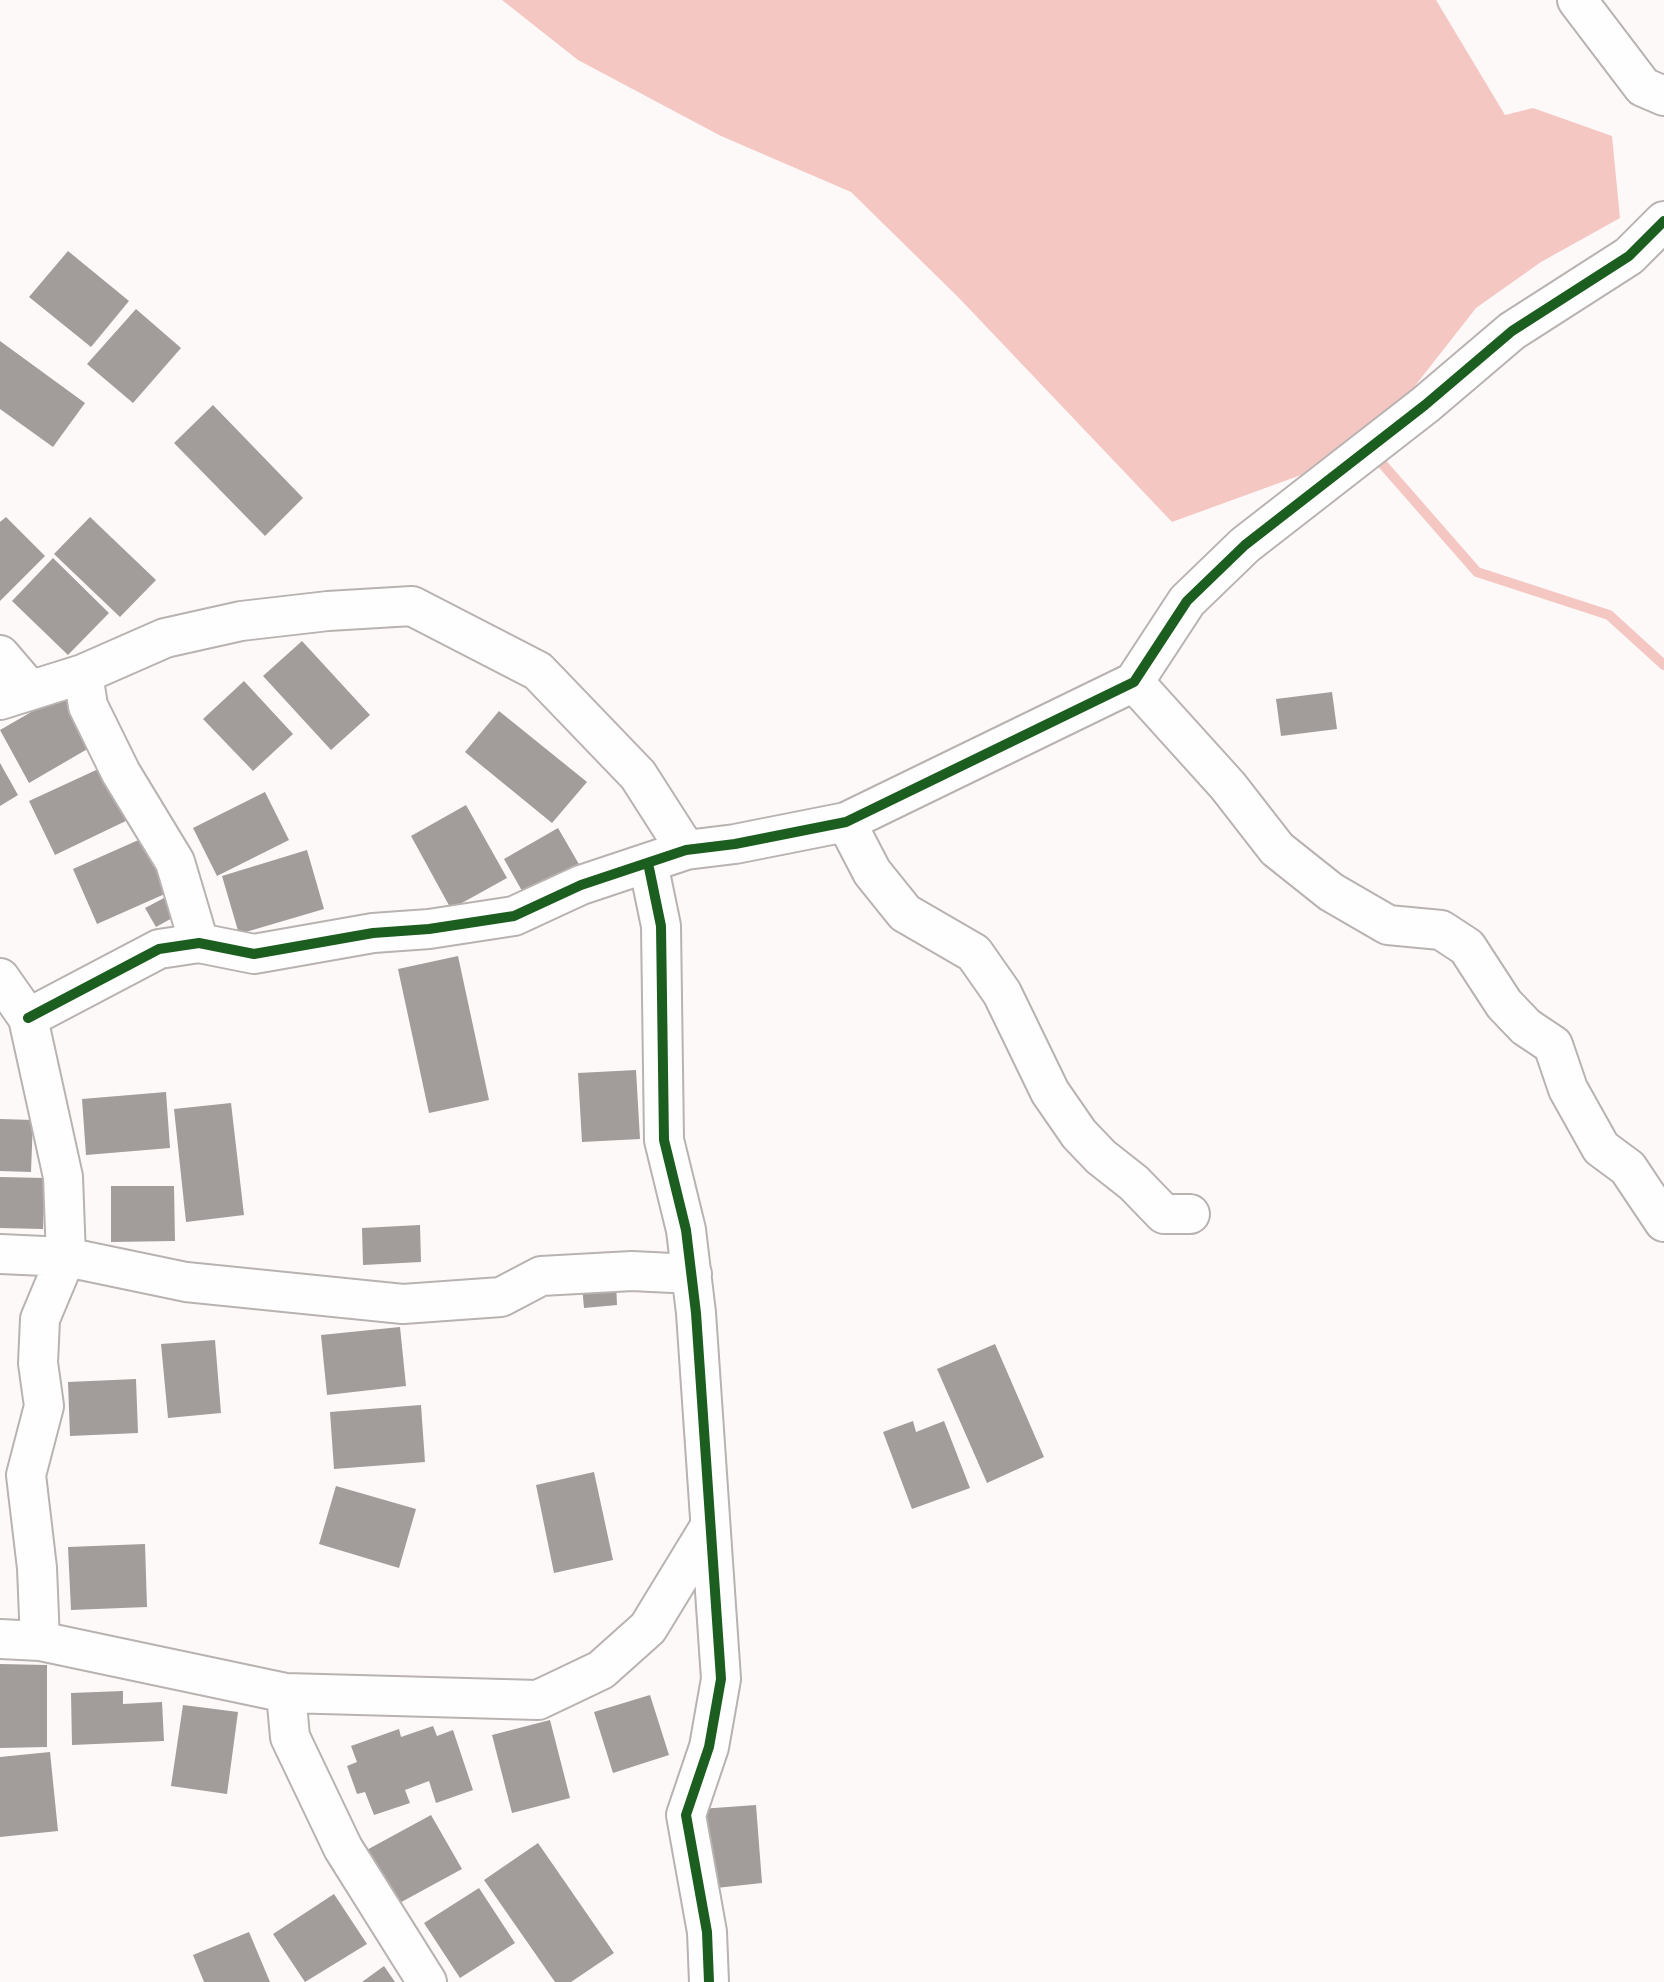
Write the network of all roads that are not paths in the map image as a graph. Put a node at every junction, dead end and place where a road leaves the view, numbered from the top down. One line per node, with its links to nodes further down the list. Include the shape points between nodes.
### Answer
1 (1577, 0): 2 (street, via 1643,87)
2 (1664, 96)
3 (1664, 221): 6 (street, via 1629,256 1512,331 1245,545 1187,601)
4 (0, 655): 7 (street)
5 (83, 674): 7 (street); 9 (street, via 166,638 241,621 412,606 538,671 638,775); 11 (street, via 93,717 175,862)
6 (1134, 682): 8 (street); 15 (street, via 1228,786 1277,849 1331,892 1388,925 1441,930 1466,947 1504,1003 1526,1027 1553,1045 1567,1089 1601,1147 1629,1168)
7 (15, 695)
8 (846, 822): 9 (street); 14 (street, via 872,872 905,913 974,953 1002,993 1049,1092 1079,1135 1164,1214)
9 (686, 849): 10 (street)
10 (648, 863): 11 (street, via 580,885 514,916 359,935 254,954); 18 (street, via 661,926 664,1140)
11 (199, 943): 13 (street, via 159,948)
12 (0, 978): 13 (street)
13 (28, 1018): 17 (street, via 63,1177)
14 (1190, 1214)
15 (1664, 1222)
16 (0, 1254): 17 (street)
17 (66, 1257): 18 (street, via 186,1282 403,1304 501,1297 541,1276 632,1271); 21 (street, via 40,1319 38,1363 44,1406 26,1475)
18 (692, 1274): 19 (street)
19 (709, 1528): 22 (street, via 648,1628 601,1670 538,1700); 24 (street, via 721,1679 709,1747 686,1815 706,1932)
20 (0, 1639): 21 (street)
21 (40, 1641): 22 (street)
22 (286, 1693): 23 (street, via 290,1737 343,1849)
23 (427, 1982)
24 (709, 1982)

